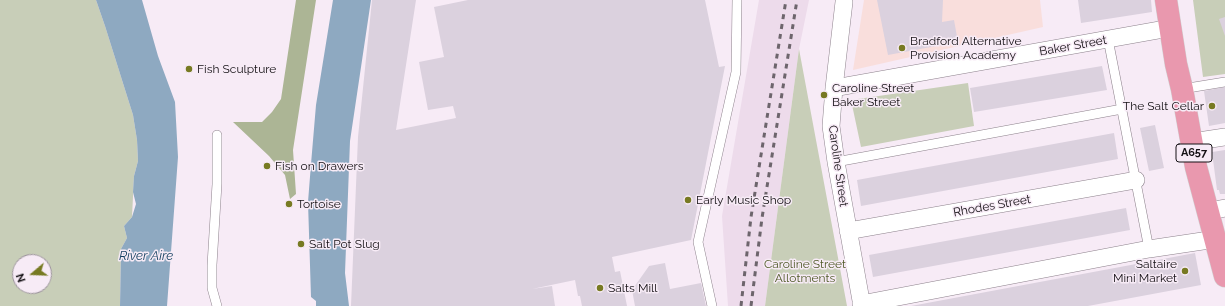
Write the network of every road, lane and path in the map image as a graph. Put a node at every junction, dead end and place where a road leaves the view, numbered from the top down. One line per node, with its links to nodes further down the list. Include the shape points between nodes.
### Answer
1 (737, 0): 22 (lane, via 736,72 698,242)
2 (1166, 0): 4 (main road, A657)
3 (844, 2): 7 (street, Caroline Street)
4 (1170, 28): 5 (street, Baker Street); 8 (main road, A657)
5 (1108, 39): 7 (street, Baker Street); 9 (lane)
6 (1225, 82): 8 (lane)
7 (834, 88): 13 (street, Caroline Street, via 831,126)
8 (1182, 89): 12 (main road, A657)
9 (1122, 109): 13 (lane); 14 (lane)
10 (217, 135): 21 (lane, via 212,264 212,288)
11 (1225, 137): 12 (street)
12 (1192, 142): 15 (main road, A657, via 1196,167)
13 (836, 162): 16 (street, Caroline Street)
14 (1136, 180): 16 (street, Rhodes Street); 18 (lane)
15 (1216, 210): 17 (main road, A657)
16 (848, 231): 20 (street, Caroline Street)
17 (1216, 239): 18 (street); 19 (main road, A657)
18 (1149, 249): 20 (street)
19 (1225, 276)
20 (861, 305)
21 (217, 306)
22 (712, 306)

